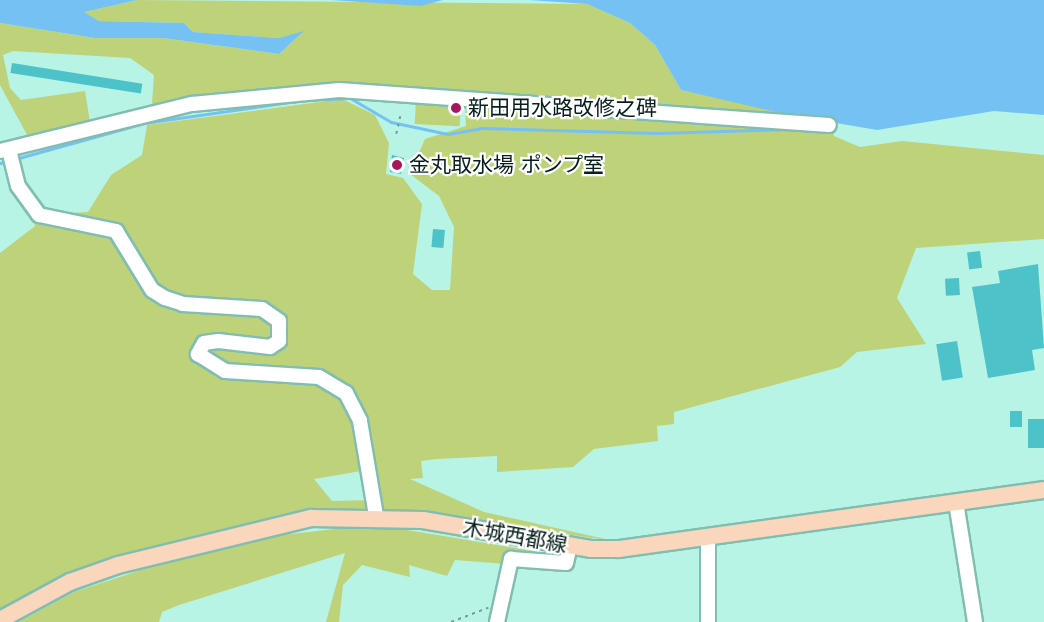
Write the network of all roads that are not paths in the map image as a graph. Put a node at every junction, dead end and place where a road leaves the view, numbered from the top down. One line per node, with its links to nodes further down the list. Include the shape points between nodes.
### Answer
1 (829, 125): 2 (street, via 339,90 192,104)
2 (4, 151): 5 (street, via 18,186 39,215 116,231 152,290 183,304 262,309 279,321 279,341 270,347 218,341 204,343 198,354 225,371 319,377 345,393 360,421)
3 (1044, 490): 4 (main road, 木城西都線)
4 (956, 502): 6 (main road, 木城西都線); 11 (street)
5 (376, 516): 7 (main road, 木城西都線); 8 (main road, 木城西都線, via 311,518 249,529 118,565 70,582)
6 (708, 539): 7 (main road, 木城西都線, via 620,549); 10 (street)
7 (570, 545): 9 (street, via 566,562 511,559)
8 (0, 620)
9 (497, 622)
10 (708, 622)
11 (975, 622)

